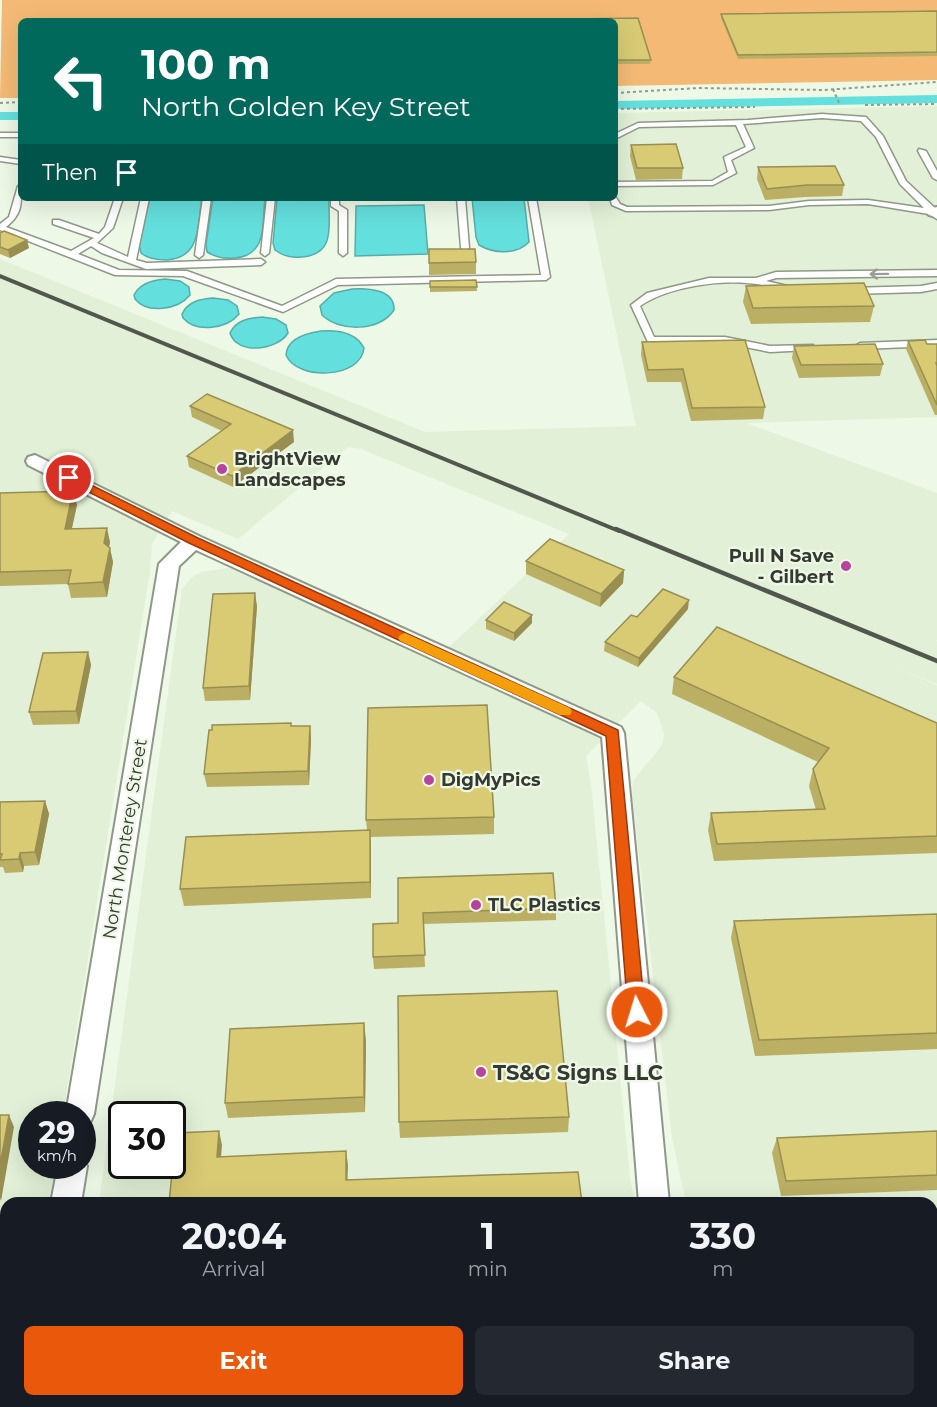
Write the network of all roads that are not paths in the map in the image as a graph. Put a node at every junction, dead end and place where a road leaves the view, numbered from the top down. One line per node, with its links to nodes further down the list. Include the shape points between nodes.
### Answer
1 (739, 123): 4 (lane, via 638,125); 9 (lane, via 750,148 727,159 732,173 713,183); 19 (lane, via 802,116 862,119 879,136 903,182)
2 (0, 135): 3 (lane)
3 (18, 135)
4 (618, 135)
5 (922, 152): 8 (lane)
6 (0, 159): 7 (lane)
7 (18, 162)
8 (937, 178)
9 (618, 184)
10 (18, 199): 21 (lane, via 13,218)
11 (118, 201): 22 (lane, via 109,228)
12 (144, 201): 29 (lane)
13 (207, 201): 28 (lane)
14 (271, 201): 25 (lane)
15 (335, 201): 27 (lane, via 335,206 343,210)
16 (461, 201): 24 (lane)
17 (533, 201): 26 (lane, via 546,277 336,282 283,309 184,273 118,273)
18 (615, 201): 19 (lane, via 626,209 769,208 868,202)
19 (936, 214)
20 (56, 222): 22 (lane)
21 (0, 228): 26 (lane)
22 (100, 237): 23 (lane)
23 (91, 243): 26 (lane); 29 (lane)
24 (465, 248)
25 (266, 253)
26 (72, 254)
27 (343, 254)
28 (199, 255)
29 (132, 261): 30 (lane, via 146,266)
30 (261, 262)
31 (937, 273): 32 (lane, one-way to 32, via 776,276)
32 (757, 281): 35 (lane); 38 (lane, via 709,281 650,295 635,305 651,340 725,340 770,349)
33 (937, 286): 34 (lane)
34 (843, 291)
35 (798, 292)
36 (937, 343): 37 (lane)
37 (852, 346)
38 (817, 347)
39 (35, 460): 40 (street)
40 (153, 520): 41 (street); 42 (street, North Monterey Street, via 163,531)
41 (194, 541): 42 (street); 46 (street, via 613,733)
42 (169, 564): 43 (street, North Monterey Street)
43 (82, 1101)
44 (70, 1179): 45 (street)
45 (67, 1197)
46 (653, 1197)

